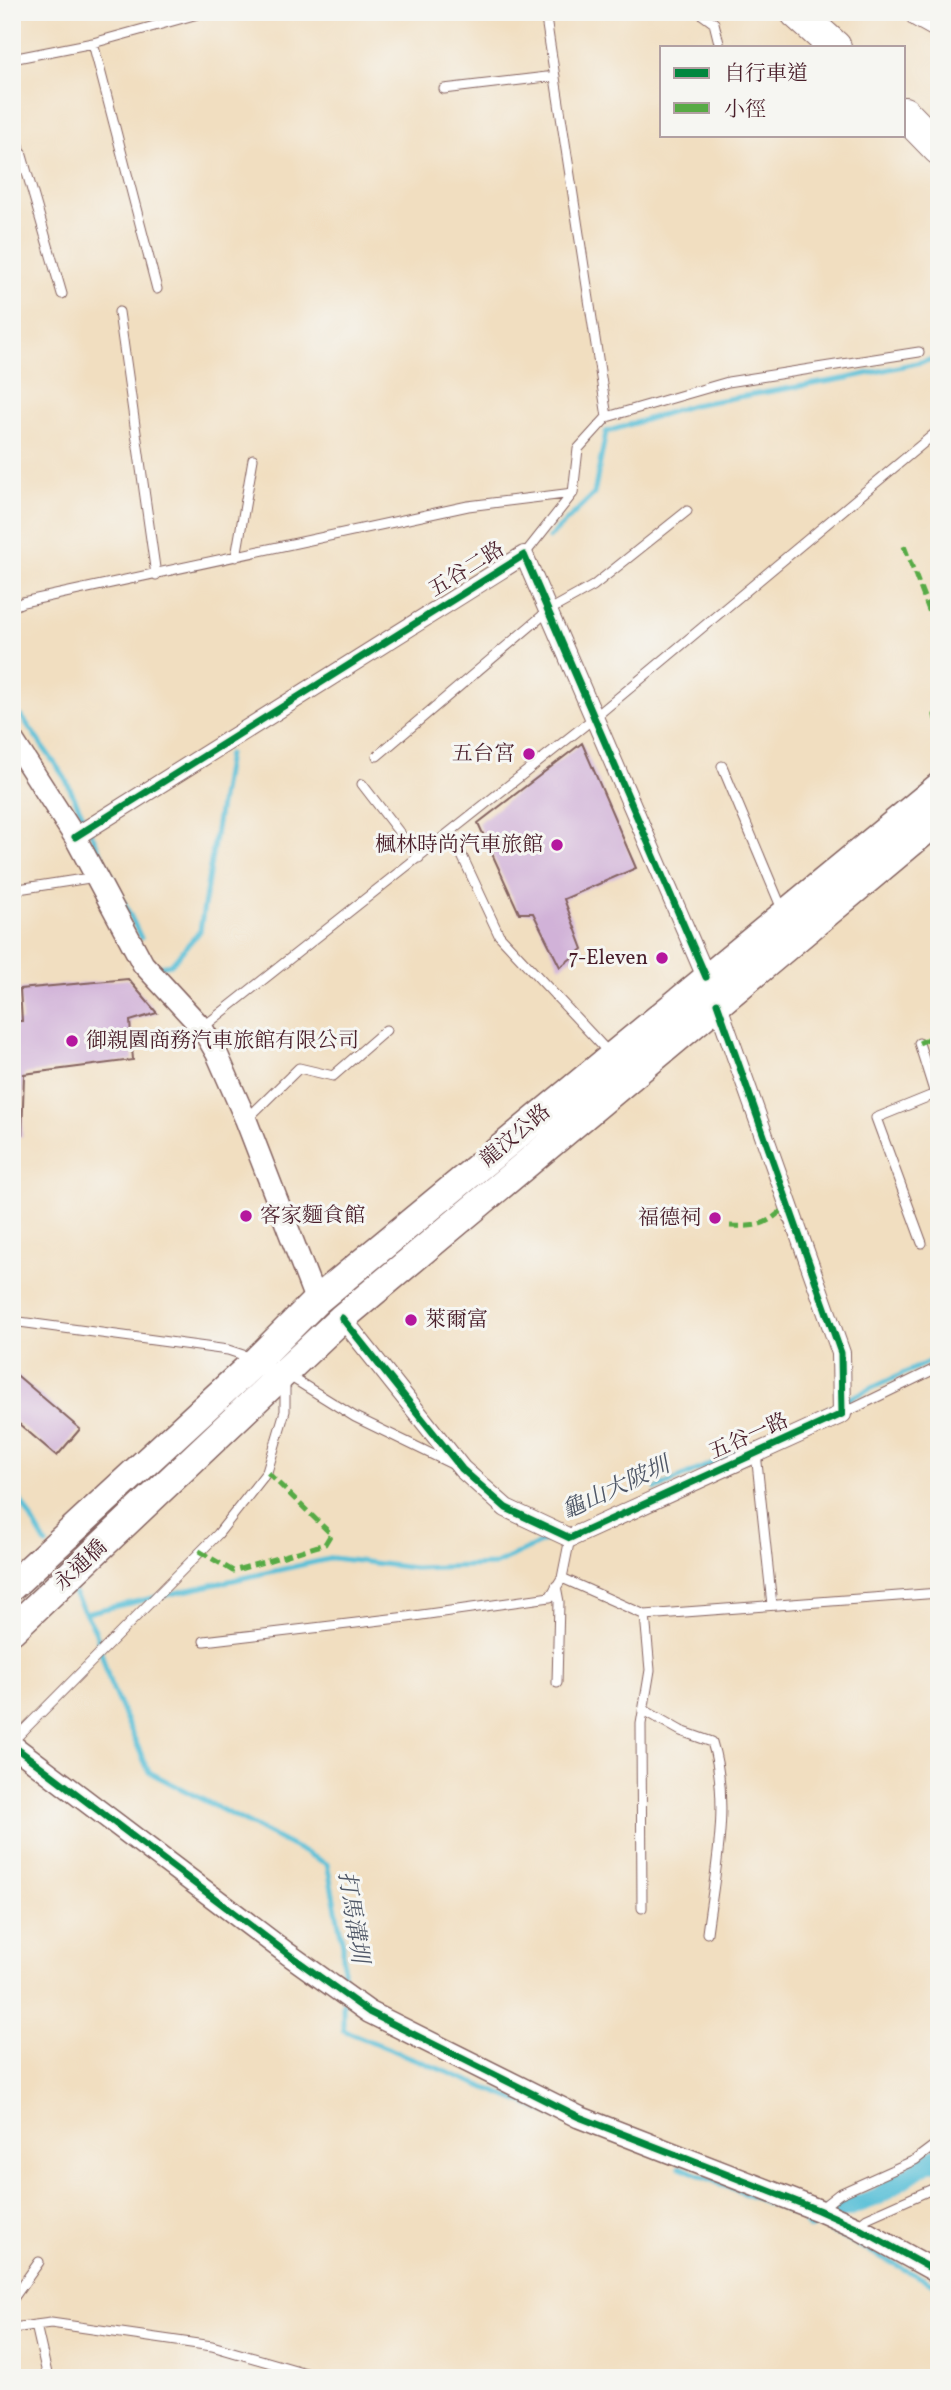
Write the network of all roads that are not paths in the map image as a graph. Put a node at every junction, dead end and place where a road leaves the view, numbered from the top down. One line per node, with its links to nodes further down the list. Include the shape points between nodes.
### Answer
1 (205, 12): 7 (lane)
2 (545, 12): 11 (lane)
3 (699, 12): 8 (lane, via 714,23)
4 (796, 12): 9 (highway)
5 (921, 12): 6 (highway)
6 (939, 22)
7 (93, 43): 10 (lane); 16 (lane)
8 (720, 46)
9 (834, 46)
10 (12, 59)
11 (555, 76): 12 (lane); 20 (lane)
12 (444, 89)
13 (906, 115): 15 (highway)
14 (12, 121): 17 (lane)
15 (939, 149)
16 (157, 289)
17 (61, 294)
18 (119, 312): 27 (lane)
19 (919, 352): 20 (lane, via 728,382)
20 (607, 417): 23 (lane, via 578,449)
21 (939, 430): 30 (lane)
22 (253, 458): 26 (lane)
23 (572, 493): 25 (lane); 26 (lane, via 468,506)
24 (687, 511): 29 (lane, via 593,586)
25 (524, 555): 29 (street, 五谷二路); 38 (street, 五谷二路)
26 (236, 557): 27 (lane)
27 (156, 575): 28 (lane)
28 (12, 607)
29 (548, 611): 30 (street, 五谷二路); 32 (lane)
30 (594, 718): 37 (lane); 43 (street, 五谷二路)
31 (12, 738): 38 (street)
32 (377, 756)
33 (722, 766): 42 (lane)
34 (362, 784): 39 (lane)
35 (939, 787): 42 (main road, 龍汶公路)
36 (939, 820): 44 (main road, 龍汶公路)
37 (451, 832): 39 (lane); 48 (lane, via 499,935)
38 (79, 834): 40 (street)
39 (419, 858): 45 (lane)
40 (96, 877): 41 (lane); 45 (street, via 144,964)
41 (12, 890)
42 (784, 913): 43 (main road, 龍汶公路)
43 (706, 977): 48 (main road, 龍汶公路)
44 (717, 1003): 54 (main road, 龍汶公路); 58 (street, via 841,1353)
45 (202, 1028): 51 (street)
46 (386, 1030): 51 (lane, via 333,1076 299,1068)
47 (919, 1043): 49 (lane)
48 (612, 1057): 53 (main road, 龍汶公路)
49 (935, 1094): 50 (lane); 52 (lane, via 876,1118)
50 (939, 1107)
51 (246, 1120): 53 (street)
52 (922, 1243)
53 (316, 1301): 54 (main road); 56 (main road, 龍汶公路)
54 (342, 1318): 56 (main road, 龍汶公路); 60 (street)
55 (12, 1321): 56 (lane, via 228,1350)
56 (271, 1366): 60 (lane, via 355,1417); 61 (main road, 龍汶公路); 62 (main road, 龍汶公路); 73 (lane, via 285,1410 267,1472 218,1534)
57 (939, 1367): 58 (lane)
58 (842, 1414): 59 (street, 五谷一路)
59 (756, 1453): 63 (street, 五谷一路); 67 (lane)
60 (462, 1469): 63 (street, via 506,1508)
61 (106, 1499): 65 (main road, 永通橋)
62 (126, 1524): 69 (main road, 永通橋)
63 (570, 1538): 64 (lane)
64 (559, 1582): 68 (lane); 70 (lane, via 550,1597); 71 (lane)
65 (15, 1583)
66 (939, 1593): 67 (lane)
67 (772, 1605): 68 (lane)
68 (645, 1615): 72 (lane, via 650,1670)
69 (12, 1630)
70 (204, 1641)
71 (557, 1683)
72 (643, 1710): 74 (lane); 75 (lane, via 712,1742 720,1767 721,1814)
73 (12, 1743): 78 (street, via 369,2012 579,2117)
74 (642, 1908)
75 (707, 1933)
76 (939, 2142): 78 (lane, via 915,2160 839,2194)
77 (939, 2186): 79 (lane)
78 (818, 2210): 79 (street)
79 (856, 2227): 81 (street)
80 (39, 2262): 82 (lane)
81 (939, 2273)
82 (12, 2300)
83 (36, 2325): 84 (lane); 85 (lane); 86 (lane, via 51,2323 212,2346)
84 (12, 2328)
85 (48, 2378)
86 (323, 2378)

